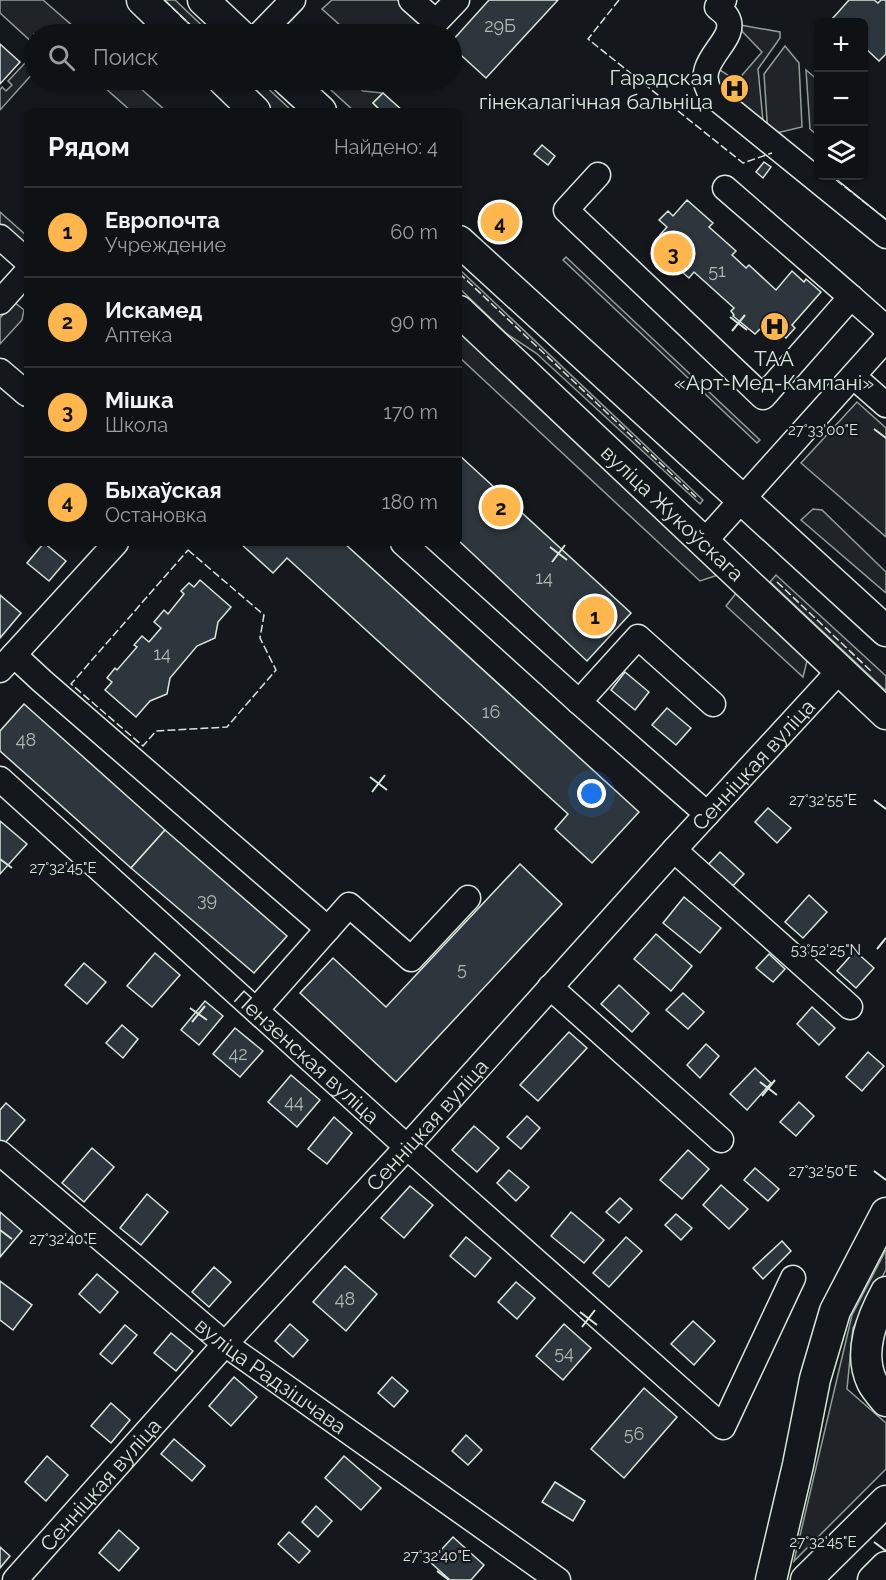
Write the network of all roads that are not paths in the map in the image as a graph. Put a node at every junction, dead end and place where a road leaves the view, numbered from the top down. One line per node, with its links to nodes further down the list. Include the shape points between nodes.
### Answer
1 (142, 0): 8 (main road)
2 (203, 0): 9 (main road)
3 (281, 0): 10 (street)
4 (292, 0): 11 (street)
5 (411, 0): 6 (street, via 436,22)
6 (457, 0)
7 (717, 2): 18 (street, via 730,26 707,66 706,86 711,94)
8 (167, 24)
9 (228, 24)
10 (258, 24)
11 (269, 24)
12 (233, 90): 14 (main road)
13 (298, 90): 15 (main road)
14 (252, 108)
15 (318, 108)
16 (598, 175): 23 (street, via 566,210 763,397)
17 (725, 188): 23 (street)
18 (886, 236)
19 (0, 237): 21 (street)
20 (462, 244): 32 (main road)
21 (24, 258)
22 (24, 275): 24 (street)
23 (851, 297): 26 (street)
24 (0, 302)
25 (462, 314): 33 (main road, вуліца Жукоўскага)
26 (886, 328)
27 (886, 339): 29 (street)
28 (0, 371): 30 (street)
29 (854, 376): 31 (street); 32 (street)
30 (24, 391)
31 (886, 405)
32 (743, 499): 33 (street); 36 (main road)
33 (703, 543): 38 (main road, вуліца Жукоўскага)
34 (113, 546): 37 (street)
35 (406, 546): 39 (street)
36 (886, 631)
37 (7, 663): 46 (street)
38 (840, 670): 41 (main road, вуліца Жукоўскага); 43 (street, Сенніцкая вуліца)
39 (579, 702): 40 (street, via 638,637); 43 (street)
40 (713, 704)
41 (886, 714)
42 (0, 779): 49 (street, Пензенская вуліца)
43 (707, 814): 44 (street, Сенніцкая вуліца)
44 (674, 850): 47 (street, Сенніцкая вуліца); 48 (street)
45 (468, 898): 46 (street, via 411,959 349,905)
46 (328, 929): 49 (street)
47 (550, 987): 50 (street); 51 (street, Сенніцкая вуліца)
48 (850, 1007)
49 (256, 1010): 51 (street, Пензенская вуліца)
50 (721, 1140)
51 (407, 1147): 54 (street, Пензенская вуліца, via 723,1427); 56 (street, Сенніцкая вуліца)
52 (0, 1153): 56 (street, вуліца Радзішчава)
53 (886, 1214): 63 (main road, via 835,1311 815,1379)
54 (793, 1278)
55 (886, 1292): 57 (main road, via 873,1318 867,1365 872,1383)
56 (225, 1344): 60 (street, вуліца Радзішчава); 61 (street, Сенніцкая вуліца)
57 (886, 1401)
58 (886, 1501): 64 (main road)
59 (886, 1567): 65 (main road)
60 (530, 1570): 62 (street, вуліца Радзішчава)
61 (15, 1580)
62 (558, 1580)
63 (771, 1580)
64 (806, 1580)
65 (873, 1580)

